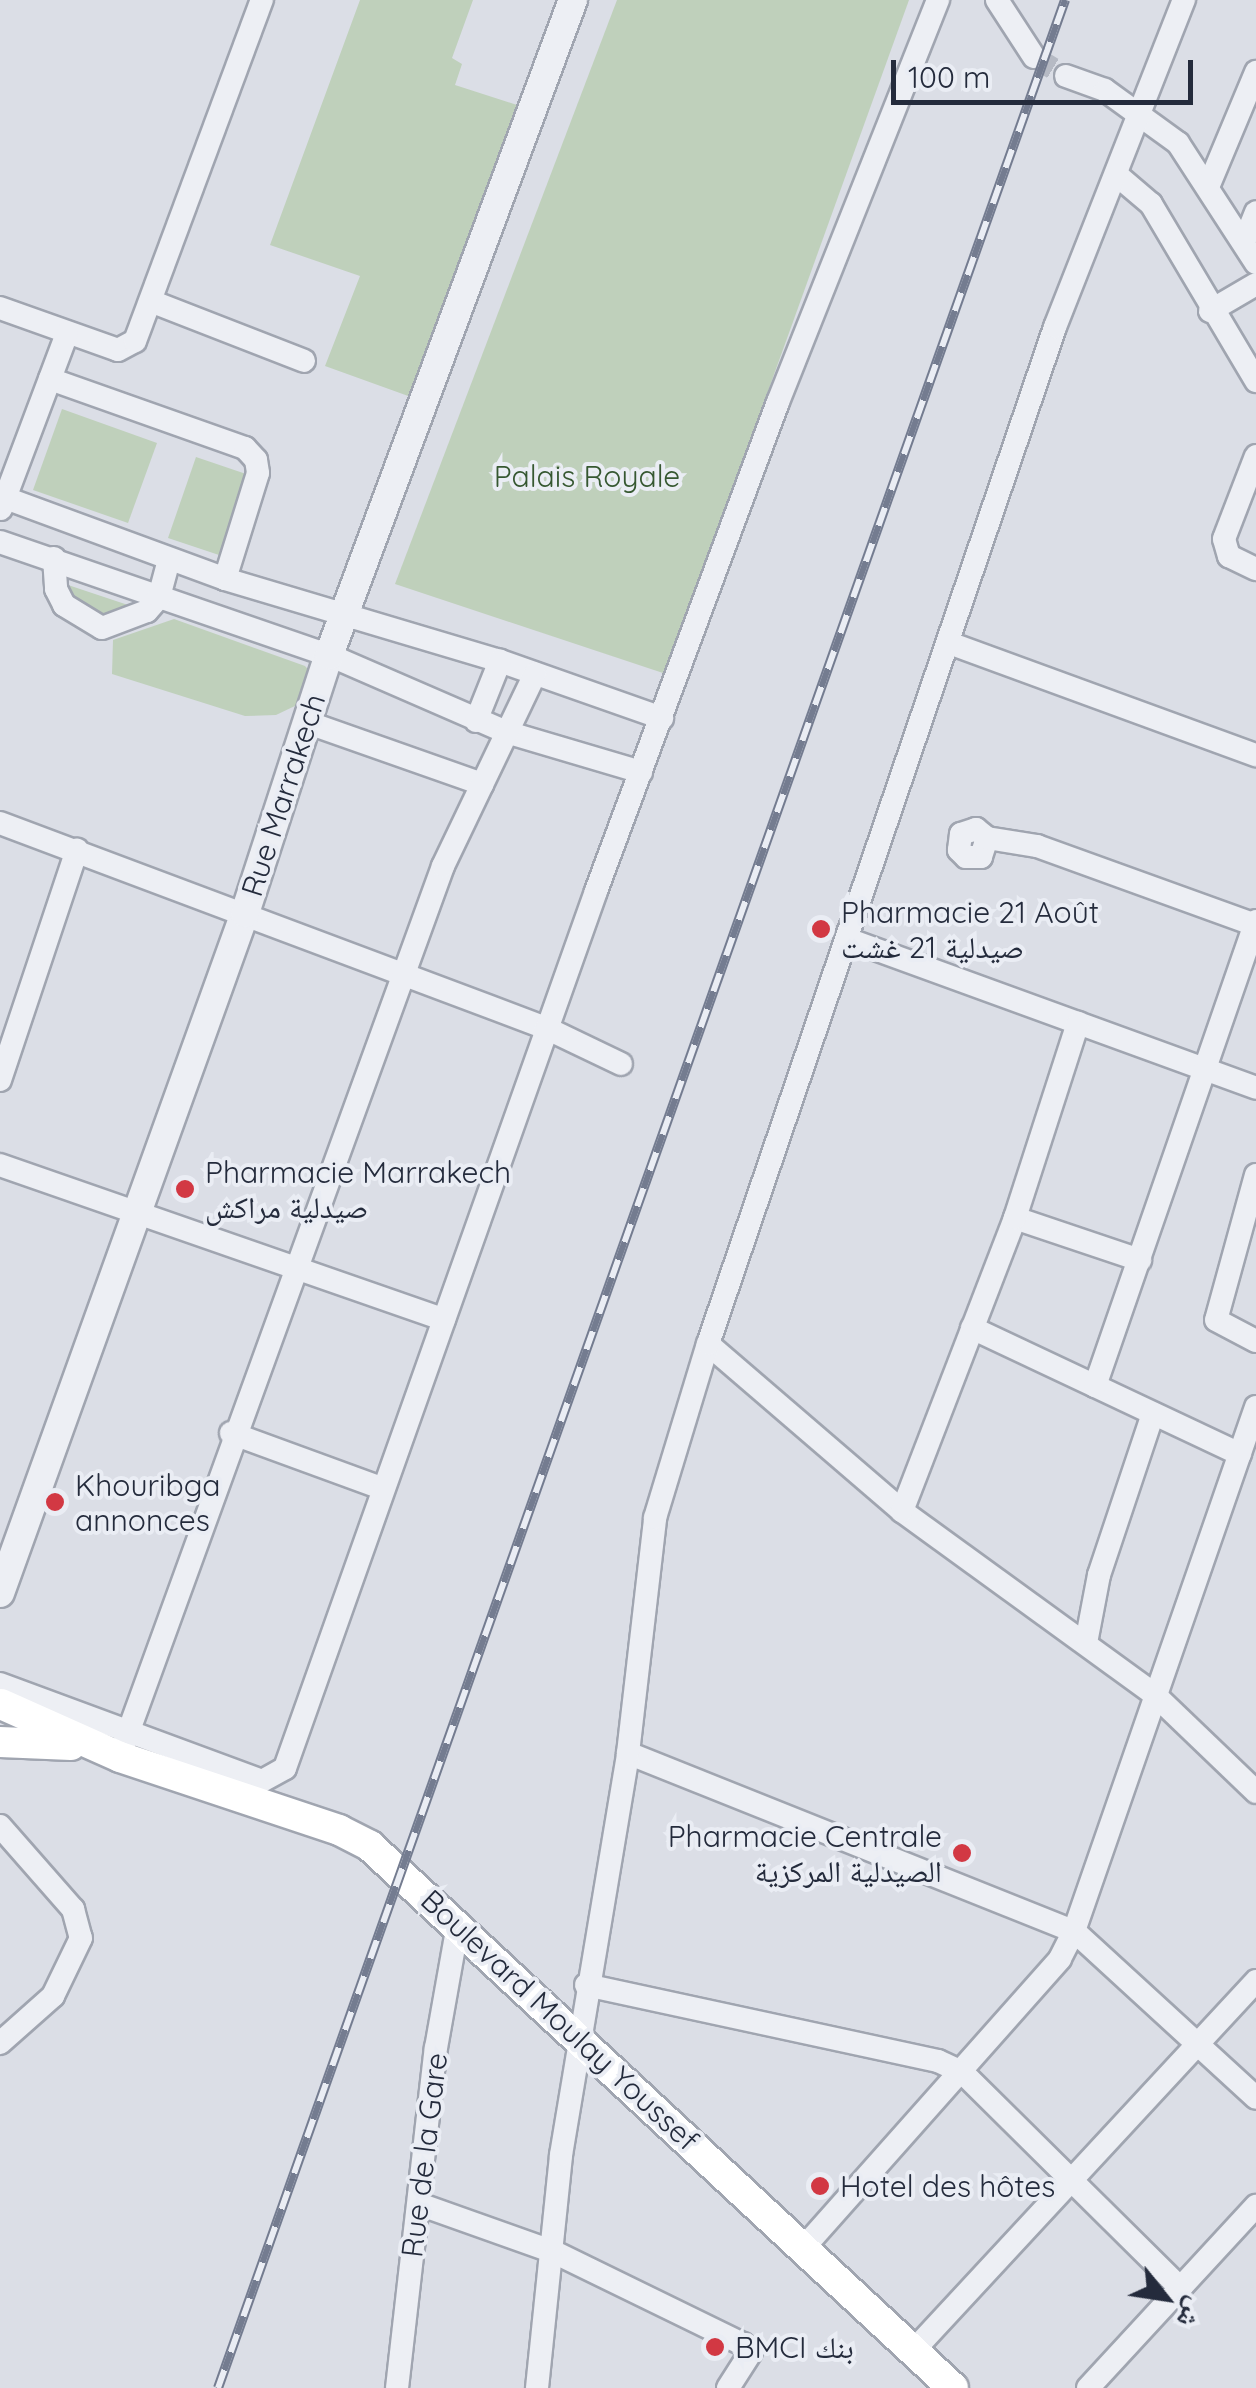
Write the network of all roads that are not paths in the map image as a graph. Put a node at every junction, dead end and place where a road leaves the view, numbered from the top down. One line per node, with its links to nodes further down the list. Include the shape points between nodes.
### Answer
1 (262, 0): 18 (street)
2 (573, 0): 33 (street, Rue Marrakech)
3 (938, 0): 38 (street, via 778,402)
4 (997, 0): 6 (street)
5 (1184, 0): 9 (street)
6 (1034, 57)
7 (1066, 76): 9 (street, via 1105,90)
8 (1254, 84): 11 (street)
9 (1140, 118): 10 (street); 12 (street)
10 (1178, 143): 11 (street); 13 (street)
11 (1221, 160): 13 (street)
12 (1118, 176): 20 (street, via 1152,204); 34 (street, via 1055,327)
13 (1208, 187): 15 (street)
14 (1256, 212): 15 (street)
15 (1244, 242): 16 (street)
16 (1256, 264)
17 (1256, 284): 20 (street)
18 (154, 302): 21 (street, via 127,349); 22 (street)
19 (0, 308): 21 (street)
20 (1210, 311): 24 (street)
21 (67, 333): 23 (street)
22 (304, 362)
23 (50, 379): 26 (street); 31 (street, via 245,448 256,460)
24 (1256, 381)
25 (1256, 456): 30 (street, via 1224,539 1229,556)
26 (2, 502): 29 (street)
27 (0, 542): 28 (street)
28 (54, 558): 32 (street); 32 (street, via 56,589 86,622 117,626)
29 (169, 560): 31 (street); 32 (street)
30 (1256, 569)
31 (225, 579): 33 (street)
32 (159, 596): 35 (street)
33 (343, 618): 35 (street, Rue Marrakech); 36 (street)
34 (952, 644): 42 (street); 50 (street)
35 (329, 655): 39 (street); 40 (street, Rue Marrakech)
36 (500, 661): 37 (street); 39 (street)
37 (536, 674): 38 (street); 41 (street)
38 (662, 718): 43 (street)
39 (476, 721): 41 (street)
40 (306, 722): 44 (street); 48 (street, Rue Marrakech)
41 (506, 732): 43 (street); 44 (street)
42 (1256, 755)
43 (641, 772): 53 (street)
44 (482, 784): 51 (street)
45 (0, 823): 47 (street)
46 (988, 838): 49 (street, via 1036,846)
47 (77, 850): 48 (street); 56 (street)
48 (245, 913): 51 (street); 60 (street, Rue Marrakech)
49 (1255, 923): 55 (street)
50 (850, 940): 52 (street); 67 (street)
51 (402, 975): 53 (street); 63 (street)
52 (1078, 1022): 55 (street); 61 (street)
53 (546, 1028): 54 (street); 64 (street)
54 (620, 1064)
55 (1205, 1068): 57 (street); 62 (street)
56 (0, 1080)
57 (1256, 1088)
58 (0, 1166): 60 (street)
59 (1256, 1175): 66 (street, via 1216,1310 1222,1327)
60 (132, 1212): 63 (street); 75 (street, Rue Marrakech)
61 (1015, 1218): 62 (street); 65 (street)
62 (1140, 1260): 68 (street)
63 (293, 1270): 64 (street); 71 (street)
64 (444, 1320): 73 (street)
65 (972, 1328): 68 (street); 74 (street)
66 (1256, 1341)
67 (708, 1344): 74 (street); 83 (street, via 656,1518)
68 (1096, 1386): 70 (street)
69 (1256, 1407): 72 (street)
70 (1153, 1414): 72 (street); 76 (street, via 1099,1575)
71 (231, 1433): 73 (street); 82 (street)
72 (1240, 1454): 78 (street)
73 (382, 1488): 82 (street, via 281,1774 262,1781)
74 (902, 1511): 76 (street)
75 (0, 1593)
76 (1086, 1643): 78 (street)
77 (0, 1684): 82 (street)
78 (1154, 1695): 84 (street); 87 (street)
79 (0, 1703): 80 (main road); 82 (main road)
80 (0, 1734)
81 (0, 1742): 82 (main road)
82 (118, 1745): 86 (main road, Boulevard Moulay Youssef, via 370,1846)
83 (628, 1753): 87 (street); 89 (street)
84 (1250, 1776)
85 (0, 1826): 91 (street, via 73,1909 81,1938 54,1996)
86 (458, 1924): 90 (main road, Boulevard Moulay Youssef); 96 (street, Rue de la Gare)
87 (1074, 1931): 92 (street); 93 (street, via 1060,1959)
88 (1256, 1981): 92 (street)
89 (586, 1985): 90 (street); 93 (street, via 938,2061)
90 (577, 2040): 98 (main road, Boulevard Moulay Youssef); 99 (street)
91 (0, 2043)
92 (1198, 2044): 94 (street); 95 (street)
93 (962, 2072): 95 (street); 98 (street)
94 (1256, 2098)
95 (1073, 2182): 100 (street); 101 (street)
96 (419, 2204): 99 (street); 102 (street, Rue de la Gare)
97 (1256, 2206): 100 (street)
98 (805, 2246): 101 (main road, Boulevard Moulay Youssef)
99 (554, 2252): 103 (street); 104 (street, via 748,2347 749,2358)
100 (1181, 2288): 106 (street)
101 (914, 2350): 105 (main road, Boulevard Moulay Youssef)
102 (396, 2388)
103 (538, 2388)
104 (728, 2388)
105 (954, 2388)
106 (1088, 2388)

